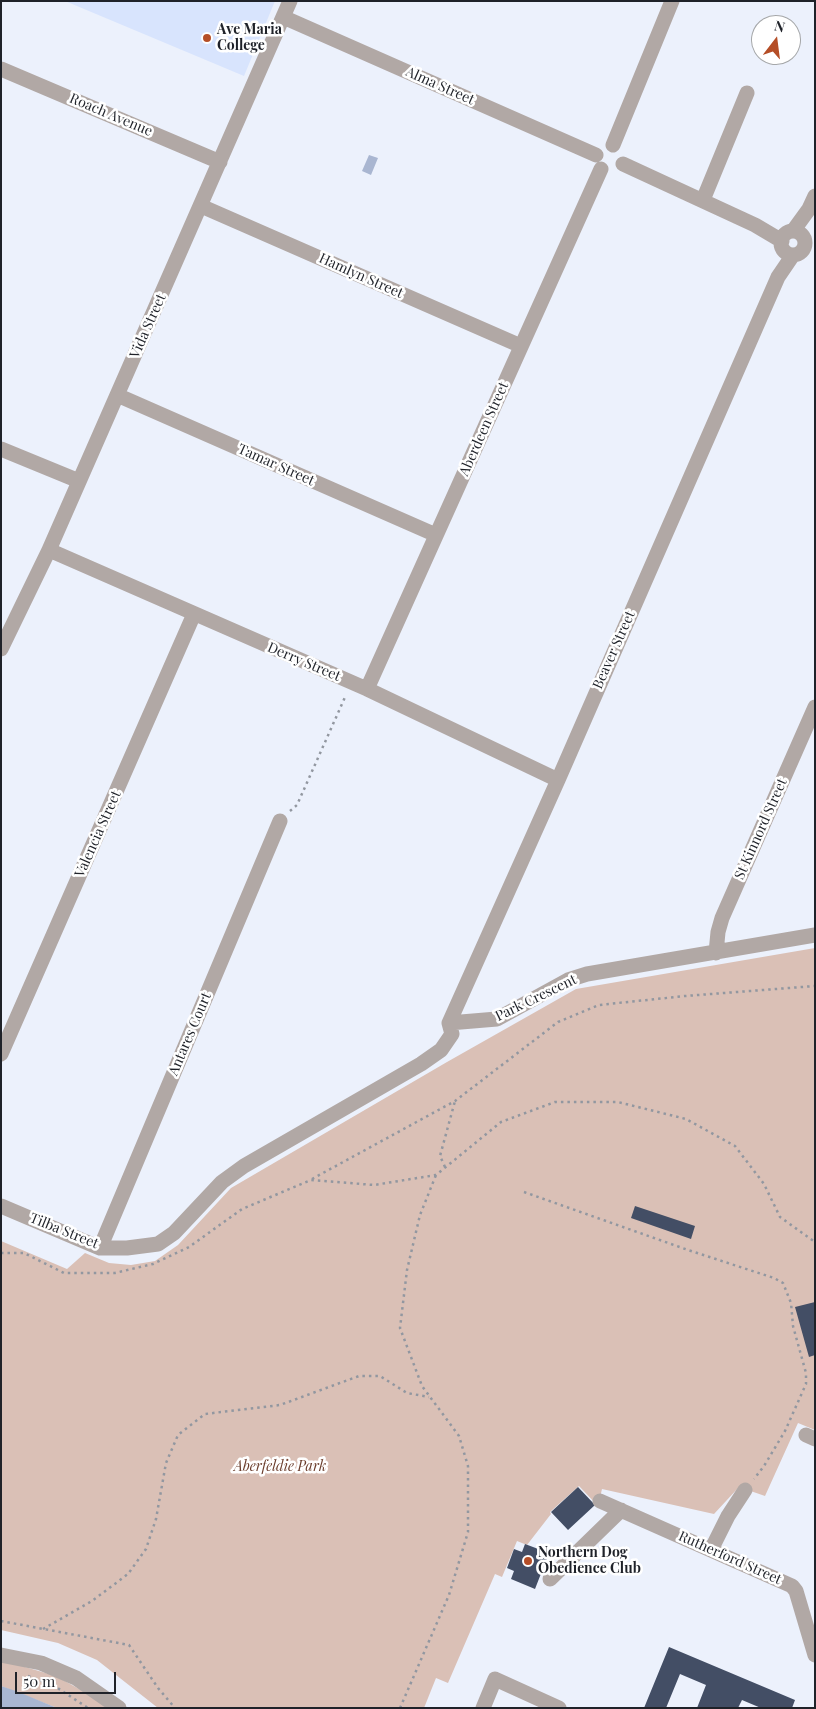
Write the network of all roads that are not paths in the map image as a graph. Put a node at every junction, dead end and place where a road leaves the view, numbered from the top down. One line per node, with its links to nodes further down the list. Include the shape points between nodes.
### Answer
1 (290, 1): 3 (street, Vida Street)
2 (672, 1): 6 (street)
3 (283, 17): 7 (street, Vida Street); 8 (street, Alma Street)
4 (2, 71): 7 (street, Roach Avenue)
5 (747, 93): 10 (street)
6 (613, 145): 8 (street, via 602,147); 9 (street, via 622,152)
7 (220, 162): 12 (street, Vida Street)
8 (598, 162): 9 (street, via 607,172 614,172); 14 (street, Aberdeen Street)
9 (623, 164): 10 (street)
10 (703, 200): 13 (street)
11 (812, 202): 13 (street, Beaver Street)
12 (201, 206): 14 (street, Hamlyn Street); 15 (street, Vida Street)
13 (798, 244): 24 (street, Beaver Street, via 778,277)
14 (521, 346): 18 (street, Aberdeen Street)
15 (117, 395): 17 (street, Vida Street); 18 (street, Tamar Street)
16 (1, 449): 17 (street)
17 (79, 481): 19 (street, Vida Street)
18 (436, 535): 22 (street, Aberdeen Street)
19 (49, 550): 20 (street, Derry Street); 21 (street, Vida Street)
20 (194, 614): 22 (street, Derry Street); 29 (street, Valencia Street)
21 (1, 649)
22 (367, 689): 24 (street, Derry Street)
23 (815, 707): 27 (street, St Kinnord Street, via 722,918)
24 (558, 780): 28 (street, Beaver Street)
25 (280, 821): 31 (street, Antares Court)
26 (815, 935): 27 (street, Park Crescent)
27 (716, 952): 28 (street, Park Crescent, via 587,974 568,980 497,1020)
28 (449, 1024): 31 (street, Tilba Street, via 452,1034 441,1050 244,1166 222,1182 174,1232 158,1244)
29 (1, 1054)
30 (1, 1206): 31 (street, Tilba Street)
31 (100, 1248)
32 (745, 1490): 35 (street)
33 (600, 1501): 34 (street, Rutherford Street)
34 (621, 1510): 35 (street, Rutherford Street); 36 (street)
35 (711, 1550): 38 (street, Rutherford Street, via 794,1588)
36 (550, 1579)
37 (1, 1655): 39 (street, via 41,1663 76,1678)
38 (815, 1655)
39 (120, 1708)
40 (483, 1708): 41 (street, via 495,1679)
41 (559, 1708)

